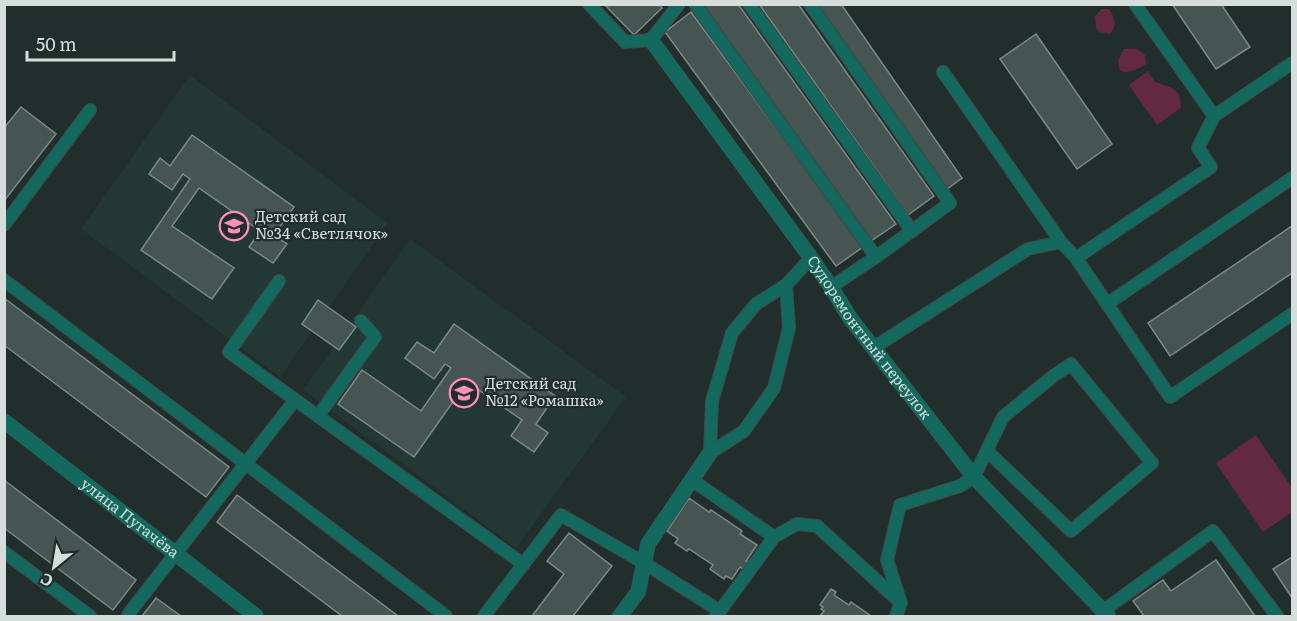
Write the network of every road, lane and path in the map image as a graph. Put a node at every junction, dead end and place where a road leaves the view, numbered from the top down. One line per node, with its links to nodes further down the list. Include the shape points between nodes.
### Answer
1 (588, 4): 7 (lane, via 625,42)
2 (695, 4): 16 (lane)
3 (749, 4): 14 (lane)
4 (810, 4): 14 (lane, via 950,203)
5 (1135, 4): 11 (lane)
6 (674, 6): 7 (lane)
7 (651, 40): 17 (street, Судоремонтный переулок)
8 (1293, 63): 11 (lane)
9 (943, 72): 15 (lane)
10 (90, 110): 13 (lane)
11 (1214, 116): 18 (lane, via 1198,148 1211,166)
12 (1293, 178): 23 (lane)
13 (4, 225)
14 (912, 231): 16 (lane)
15 (1061, 242): 18 (lane); 26 (lane, via 1028,249)
16 (876, 257): 22 (lane)
17 (811, 258): 21 (lane); 22 (street, Судоремонтный переулок)
18 (1076, 258): 23 (lane)
19 (4, 280): 32 (lane)
20 (279, 281): 27 (lane, via 229,352)
21 (786, 285): 31 (lane, via 756,304 732,333 712,401); 31 (lane, via 789,328 774,388 744,431)
22 (831, 287): 26 (street, Судоремонтный переулок)
23 (1107, 304): 24 (lane, via 1170,397)
24 (1293, 314)
25 (362, 321): 28 (lane, via 375,337)
26 (873, 348): 33 (street, Судоремонтный переулок)
27 (295, 400): 28 (lane); 32 (lane)
28 (318, 416): 39 (lane)
29 (4, 421): 37 (street, улица Пугачёва)
30 (987, 451): 30 (lane, via 1003,417 1071,364 1152,463 1071,531); 33 (lane)
31 (710, 453): 34 (street)
32 (246, 464): 37 (lane); 47 (lane)
33 (974, 477): 40 (lane, via 960,486 900,505 887,560); 42 (street, Судоремонтный переулок)
34 (692, 480): 35 (lane); 38 (street, via 648,544)
35 (774, 537): 40 (lane, via 797,524 817,526); 41 (lane)
36 (4, 552): 44 (lane)
37 (175, 553): 45 (lane); 46 (street, улица Пугачёва)
38 (644, 563): 39 (lane, via 561,515); 41 (lane); 43 (street, via 638,592)
39 (524, 564): 48 (lane)
40 (901, 603): 49 (lane)
41 (718, 614)
42 (1106, 614): 50 (lane, via 1213,531)
43 (624, 615)
44 (90, 616)
45 (128, 616)
46 (256, 616)
47 (446, 616)
48 (484, 616)
49 (896, 616)
50 (1276, 616)

